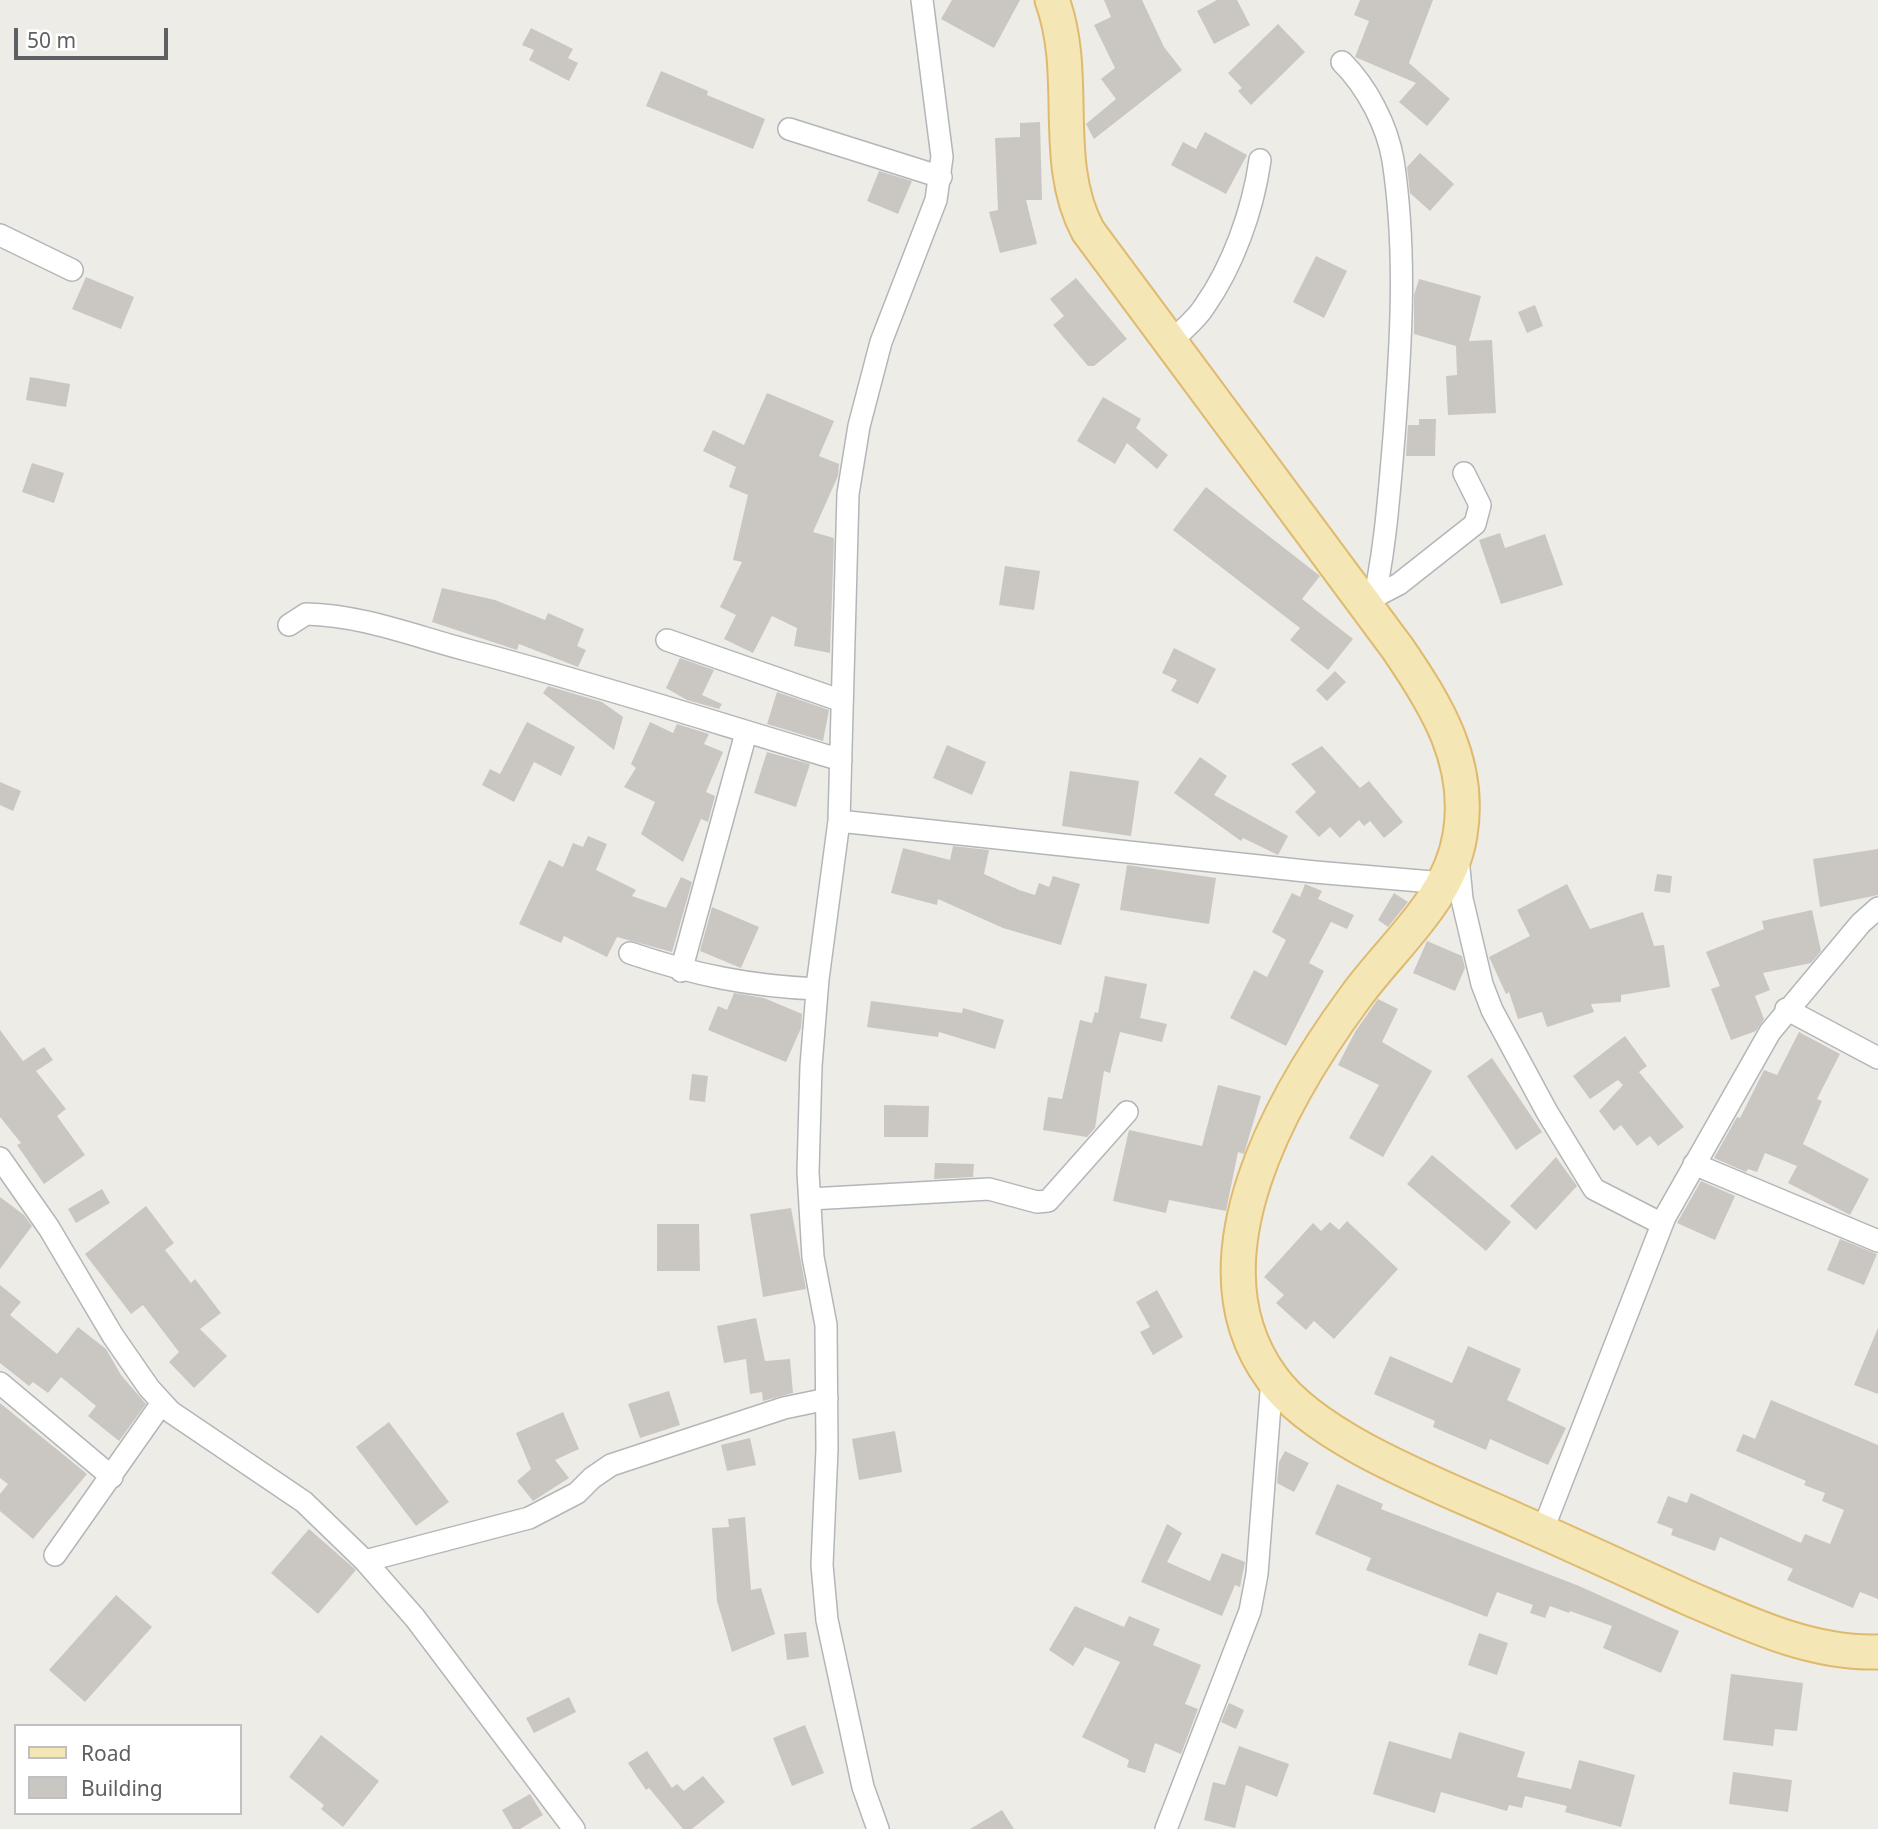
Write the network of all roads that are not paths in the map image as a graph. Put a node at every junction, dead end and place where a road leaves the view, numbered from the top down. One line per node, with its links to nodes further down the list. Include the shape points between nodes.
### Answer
1 (922, 0): 6 (street)
2 (1052, 0): 9 (main road, via 1065,53 1074,205 1093,242)
3 (1342, 62): 11 (street, via 1363,84 1392,159 1403,240 1390,488)
4 (789, 129): 6 (street)
5 (1260, 160): 9 (street, via 1232,258 1204,309)
6 (941, 177): 14 (street, via 881,342 859,426 848,494)
7 (1, 239): 8 (street)
8 (72, 270)
9 (1170, 342): 11 (main road)
10 (1464, 473): 11 (street, via 1480,505 1475,524)
11 (1373, 605): 18 (main road, via 1431,698 1453,745 1461,784)
12 (289, 625): 15 (street, via 306,614 358,620 632,695)
13 (667, 640): 14 (street)
14 (842, 701): 16 (street)
15 (746, 733): 16 (street); 22 (street)
16 (841, 760): 17 (street)
17 (839, 821): 19 (street); 23 (street)
18 (1457, 850): 19 (main road); 30 (street, via 1462,899 1482,984 1547,1112 1590,1184 1604,1196)
19 (1444, 883): 32 (main road, via 1327,1035 1265,1155 1245,1210 1236,1276 1250,1334)
20 (1878, 908): 24 (street)
21 (630, 953): 22 (street)
22 (681, 971): 23 (street)
23 (817, 989): 29 (street)
24 (1786, 1009): 25 (street); 28 (street)
25 (1878, 1058)
26 (1127, 1112): 29 (street, via 1048,1201 989,1189)
27 (0, 1158): 35 (street, via 49,1228 113,1336)
28 (1694, 1164): 30 (street); 31 (street)
29 (810, 1199): 34 (street, via 813,1257 826,1325)
30 (1662, 1224): 37 (street)
31 (1878, 1241)
32 (1272, 1379): 37 (main road, via 1290,1398 1345,1437 1417,1476); 43 (street, via 1250,1611)
33 (0, 1383): 36 (street)
34 (827, 1399): 39 (street, via 784,1408 611,1465 569,1499 529,1518); 42 (street, via 822,1565 827,1620 863,1787)
35 (162, 1403): 36 (street); 39 (street, via 304,1502)
36 (113, 1477): 38 (street)
37 (1542, 1532): 40 (main road, via 1747,1623 1836,1651)
38 (55, 1555)
39 (365, 1561): 41 (street, via 415,1618)
40 (1878, 1652)
41 (574, 1829)
42 (878, 1829)
43 (1166, 1829)

